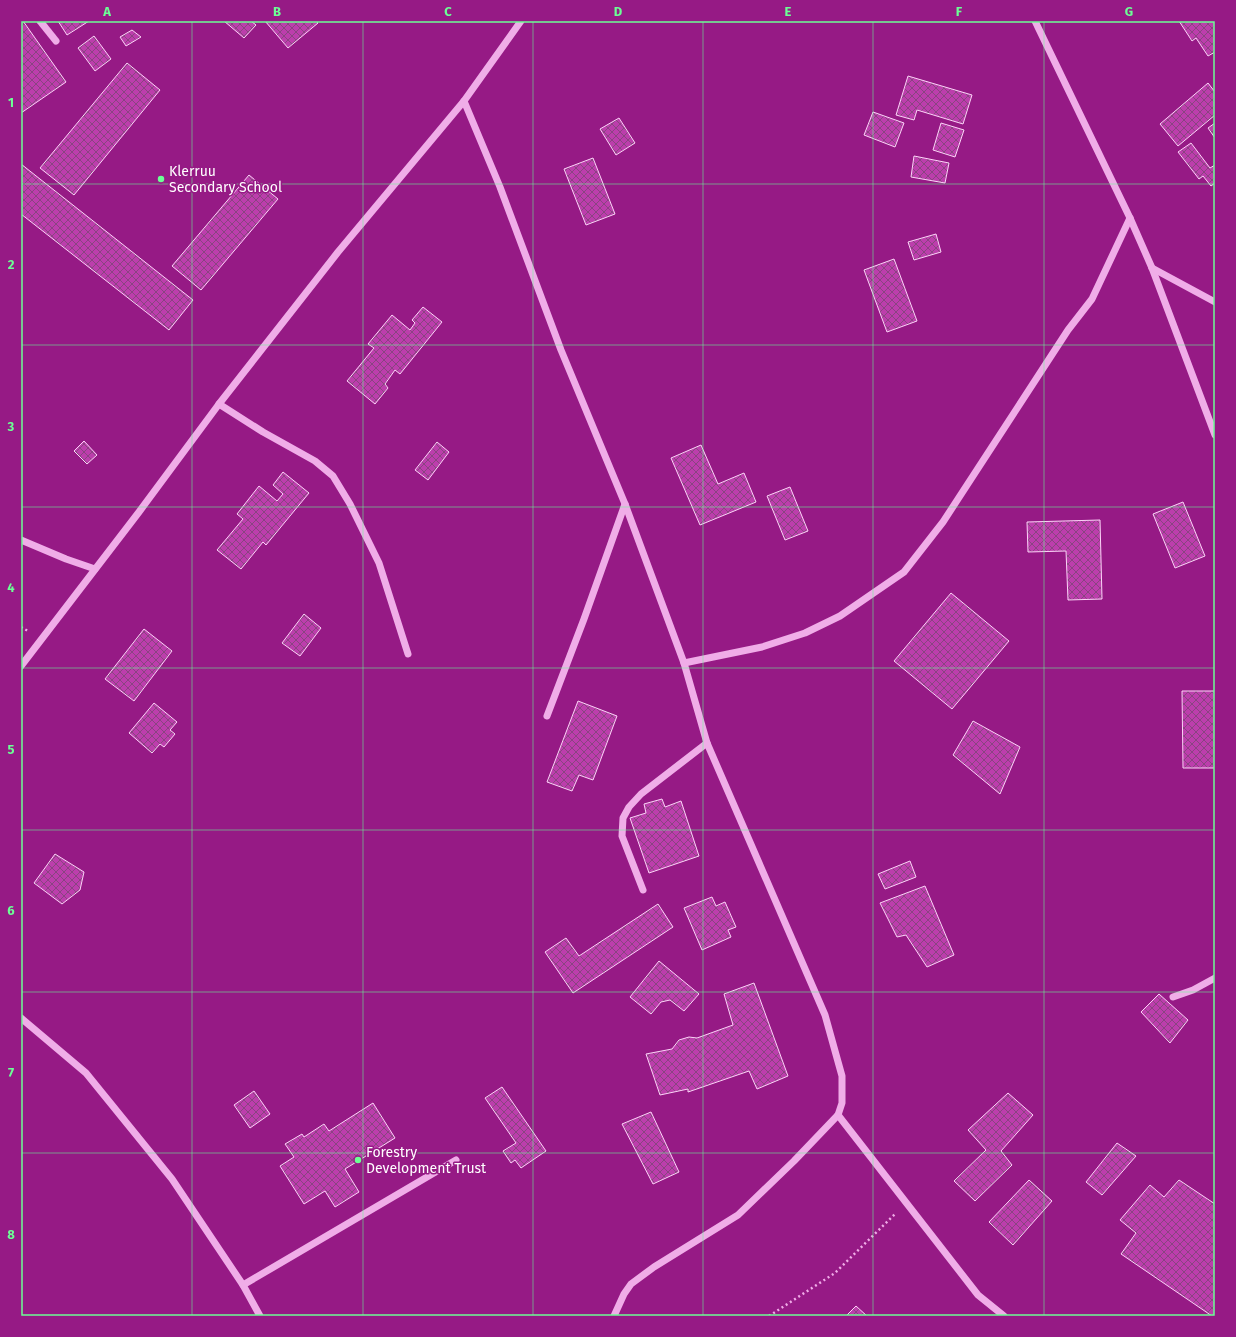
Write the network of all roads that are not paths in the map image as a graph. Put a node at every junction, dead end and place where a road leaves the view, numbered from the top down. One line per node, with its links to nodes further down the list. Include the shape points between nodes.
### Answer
1 (40, 21): 4 (street)
2 (521, 21): 5 (street)
3 (1035, 21): 6 (street)
4 (56, 41)
5 (464, 102): 9 (street, via 338,252); 11 (street)
6 (1130, 218): 7 (street); 15 (street, via 1092,299 1068,330 943,522 904,572 840,616 805,633 762,647)
7 (1152, 268): 8 (street); 10 (street)
8 (1215, 302)
9 (219, 404): 13 (street); 14 (street, via 315,461 333,476 350,504 379,564)
10 (1215, 435)
11 (625, 504): 15 (street); 17 (street)
12 (21, 540): 13 (street)
13 (95, 569): 16 (street)
14 (408, 654)
15 (684, 663): 18 (street)
16 (21, 666)
17 (547, 716)
18 (707, 743): 19 (street, via 629,806 624,818 622,836); 23 (street, via 825,1015 842,1076 842,1103)
19 (643, 890)
20 (1215, 978): 21 (street)
21 (1173, 997)
22 (21, 1018): 25 (street, via 86,1072 172,1179)
23 (838, 1115): 27 (street, via 738,1215 631,1284); 28 (street, via 978,1295)
24 (456, 1160): 25 (street)
25 (243, 1285): 26 (street)
26 (260, 1316)
27 (614, 1316)
28 (1004, 1316)

